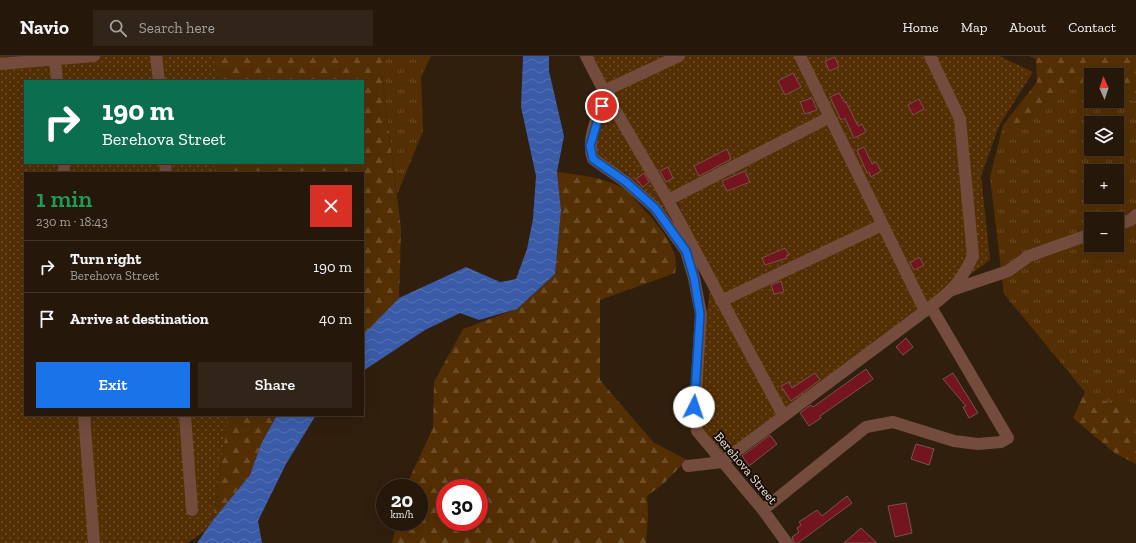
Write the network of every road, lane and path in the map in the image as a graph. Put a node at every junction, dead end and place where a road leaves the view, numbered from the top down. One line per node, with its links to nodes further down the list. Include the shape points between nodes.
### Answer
1 (94, 56): 7 (street)
2 (156, 56): 10 (street)
3 (586, 56): 11 (street)
4 (679, 56): 11 (street)
5 (800, 56): 12 (street)
6 (930, 56): 18 (street, via 960,119 973,256 964,276)
7 (55, 60): 8 (street); 9 (street)
8 (0, 64)
9 (57, 80)
10 (159, 80)
11 (604, 92): 13 (street); 24 (street, Berehova Street, via 593,133 591,153 593,159 626,182 655,208 686,251 700,314 694,407 697,431)
12 (830, 117): 13 (street); 16 (street)
13 (668, 200): 19 (street)
14 (1136, 215): 15 (street)
15 (1124, 222)
16 (882, 225): 19 (street); 20 (street)
17 (1084, 236): 18 (street, via 1029,256 1008,271)
18 (952, 290): 20 (street)
19 (721, 301): 21 (street)
20 (928, 309): 21 (street); 27 (street, via 1008,438 1001,442 978,444 954,441 893,422 866,427)
21 (783, 415): 24 (street)
22 (84, 416): 28 (street)
23 (185, 416): 26 (street)
24 (722, 462): 25 (street); 27 (street, Berehova Street)
25 (688, 466)
26 (192, 510)
27 (763, 510): 29 (street, Berehova Street)
28 (94, 543)
29 (787, 543)

